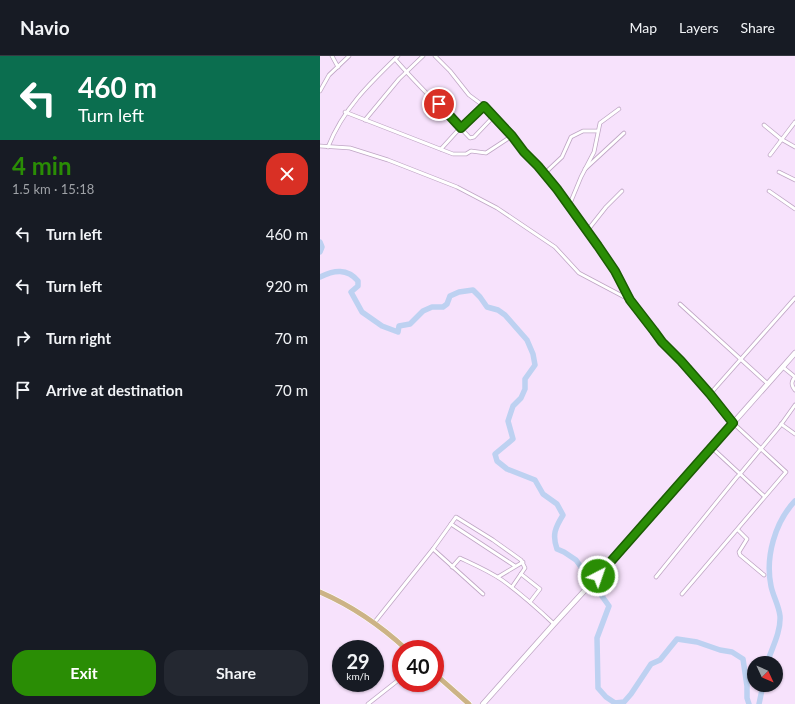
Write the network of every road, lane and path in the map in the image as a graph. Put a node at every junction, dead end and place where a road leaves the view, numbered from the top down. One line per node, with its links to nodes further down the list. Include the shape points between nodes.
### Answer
1 (332, 56): 7 (street)
2 (349, 56): 7 (street)
3 (398, 56): 6 (street)
4 (423, 56): 8 (street)
5 (435, 56): 10 (street, via 469,95)
6 (395, 59): 8 (street); 12 (street)
7 (338, 67): 9 (street, via 329,75)
8 (406, 72): 14 (street); 17 (street)
9 (320, 91)
10 (484, 106): 13 (street); 17 (street)
11 (619, 109): 18 (street, via 600,123)
12 (345, 112): 14 (street); 23 (street)
13 (494, 116): 17 (street, via 472,138); 20 (street)
14 (365, 120): 25 (street)
15 (794, 122): 21 (street)
16 (764, 125): 21 (street)
17 (461, 128): 25 (street)
18 (597, 131): 27 (street, via 594,152); 29 (street, via 583,131 571,137 562,157)
19 (624, 133): 27 (street)
20 (512, 136): 25 (street, via 486,153 471,151 466,154 453,154); 29 (street)
21 (781, 139): 24 (street); 26 (street)
22 (320, 146): 23 (street)
23 (328, 147): 37 (street, via 350,148 457,187 497,208 555,247 579,273)
24 (795, 147)
25 (441, 149)
26 (770, 155)
27 (584, 170): 33 (street)
28 (779, 172): 30 (street)
29 (544, 173): 33 (street)
30 (795, 180)
31 (769, 191): 34 (street)
32 (622, 192): 35 (street)
33 (569, 206): 35 (street)
34 (795, 209)
35 (587, 230): 37 (street, via 615,271)
36 (795, 298): 40 (street)
37 (630, 300): 45 (street, via 662,342)
38 (680, 304): 40 (street)
39 (795, 353): 43 (street)
40 (741, 360): 43 (street); 45 (street)
41 (784, 368): 42 (street)
42 (795, 377): 44 (street, via 792,386)
43 (768, 384): 47 (street)
44 (795, 390)
45 (710, 394): 47 (street)
46 (795, 405): 48 (street)
47 (733, 423): 50 (street); 51 (street)
48 (781, 424): 49 (street); 51 (street)
49 (795, 434)
50 (711, 447): 52 (street); 70 (street)
51 (761, 449): 52 (street); 53 (street, via 786,472)
52 (740, 474): 53 (street); 63 (street)
53 (764, 496): 55 (street)
54 (451, 524): 56 (street); 57 (street, via 457,517); 58 (street)
55 (738, 530): 61 (street, via 748,539 739,552 740,556); 67 (street)
56 (433, 549): 59 (street); 69 (street)
57 (523, 562): 58 (street); 60 (street, via 526,566)
58 (516, 566): 62 (street)
59 (452, 567): 62 (street, via 460,558); 66 (street)
60 (521, 574): 64 (street); 68 (street, via 540,589)
61 (764, 575)
62 (498, 578): 64 (street)
63 (656, 578)
64 (512, 587): 68 (street)
65 (320, 592): 69 (main road, via 353,608)
66 (483, 594)
67 (682, 594)
68 (530, 602): 70 (street)
69 (374, 623): 71 (main road)
70 (554, 624): 78 (street)
71 (395, 640)
72 (444, 682): 77 (main road)
73 (392, 685): 74 (street)
74 (374, 699): 75 (street); 76 (street)
75 (369, 704)
76 (378, 704)
77 (469, 704)
78 (483, 704)

